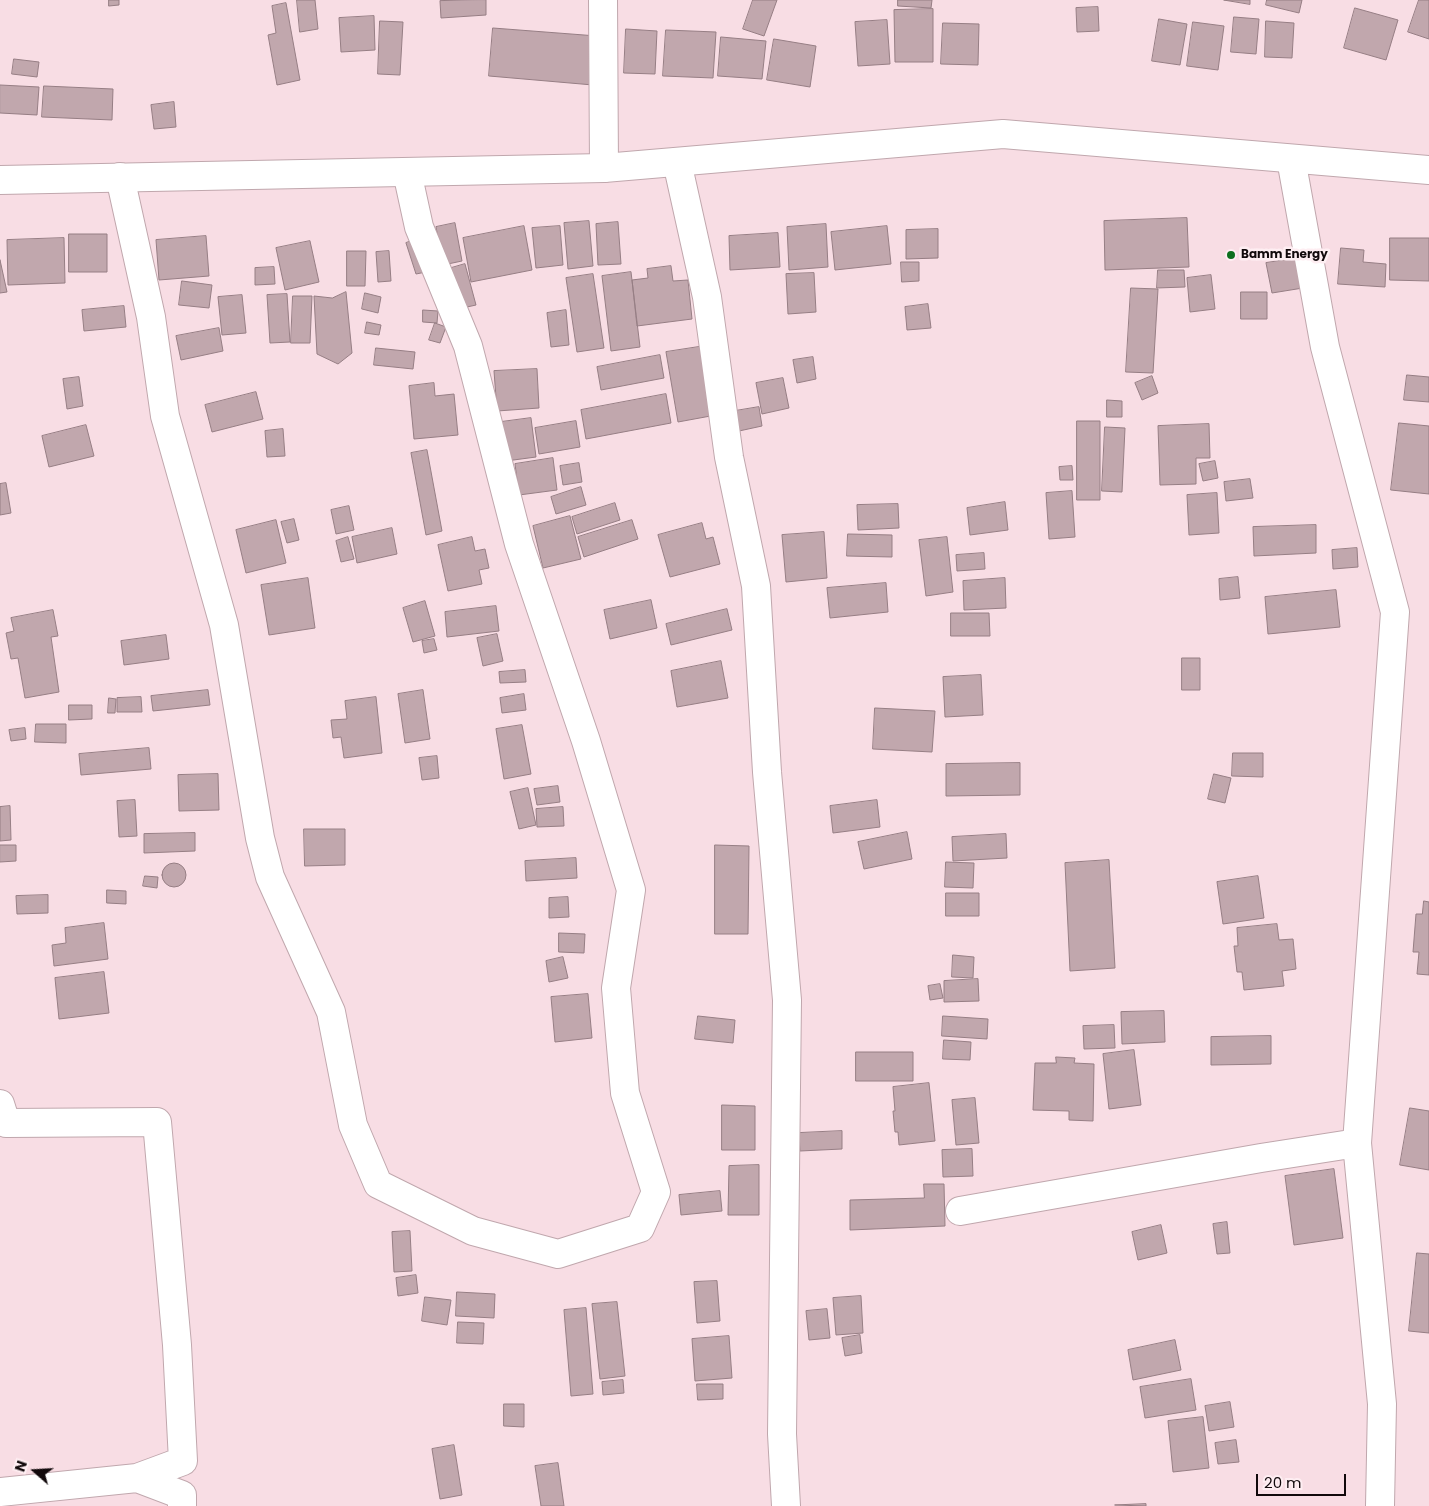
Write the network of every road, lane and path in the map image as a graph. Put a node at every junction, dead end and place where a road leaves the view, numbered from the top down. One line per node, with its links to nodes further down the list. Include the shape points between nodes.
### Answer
1 (603, 0): 4 (street)
2 (1291, 159): 3 (street, via 1003,134); 5 (street); 10 (street, via 1325,347 1395,612)
3 (677, 162): 4 (street); 15 (street, via 706,297 729,458 756,586 767,772 787,1000 782,1434)
4 (604, 168): 6 (street)
5 (1429, 170)
6 (407, 172): 7 (street); 7 (street, via 419,227 468,346 519,544 586,741 631,890 616,988 619,1026 625,1093 656,1192 640,1228 558,1254 474,1231 378,1184 352,1125 331,1012 270,877 260,838 224,625 165,416 151,317)
7 (120, 177): 8 (street)
8 (0, 180)
9 (0, 1104): 12 (street, via 6,1123 156,1122 177,1345 183,1461)
10 (1357, 1144): 11 (street); 16 (street, via 1382,1404)
11 (960, 1210)
12 (137, 1478): 13 (street); 14 (street, via 182,1494)
13 (0, 1492)
14 (182, 1506)
15 (786, 1506)
16 (1380, 1506)

